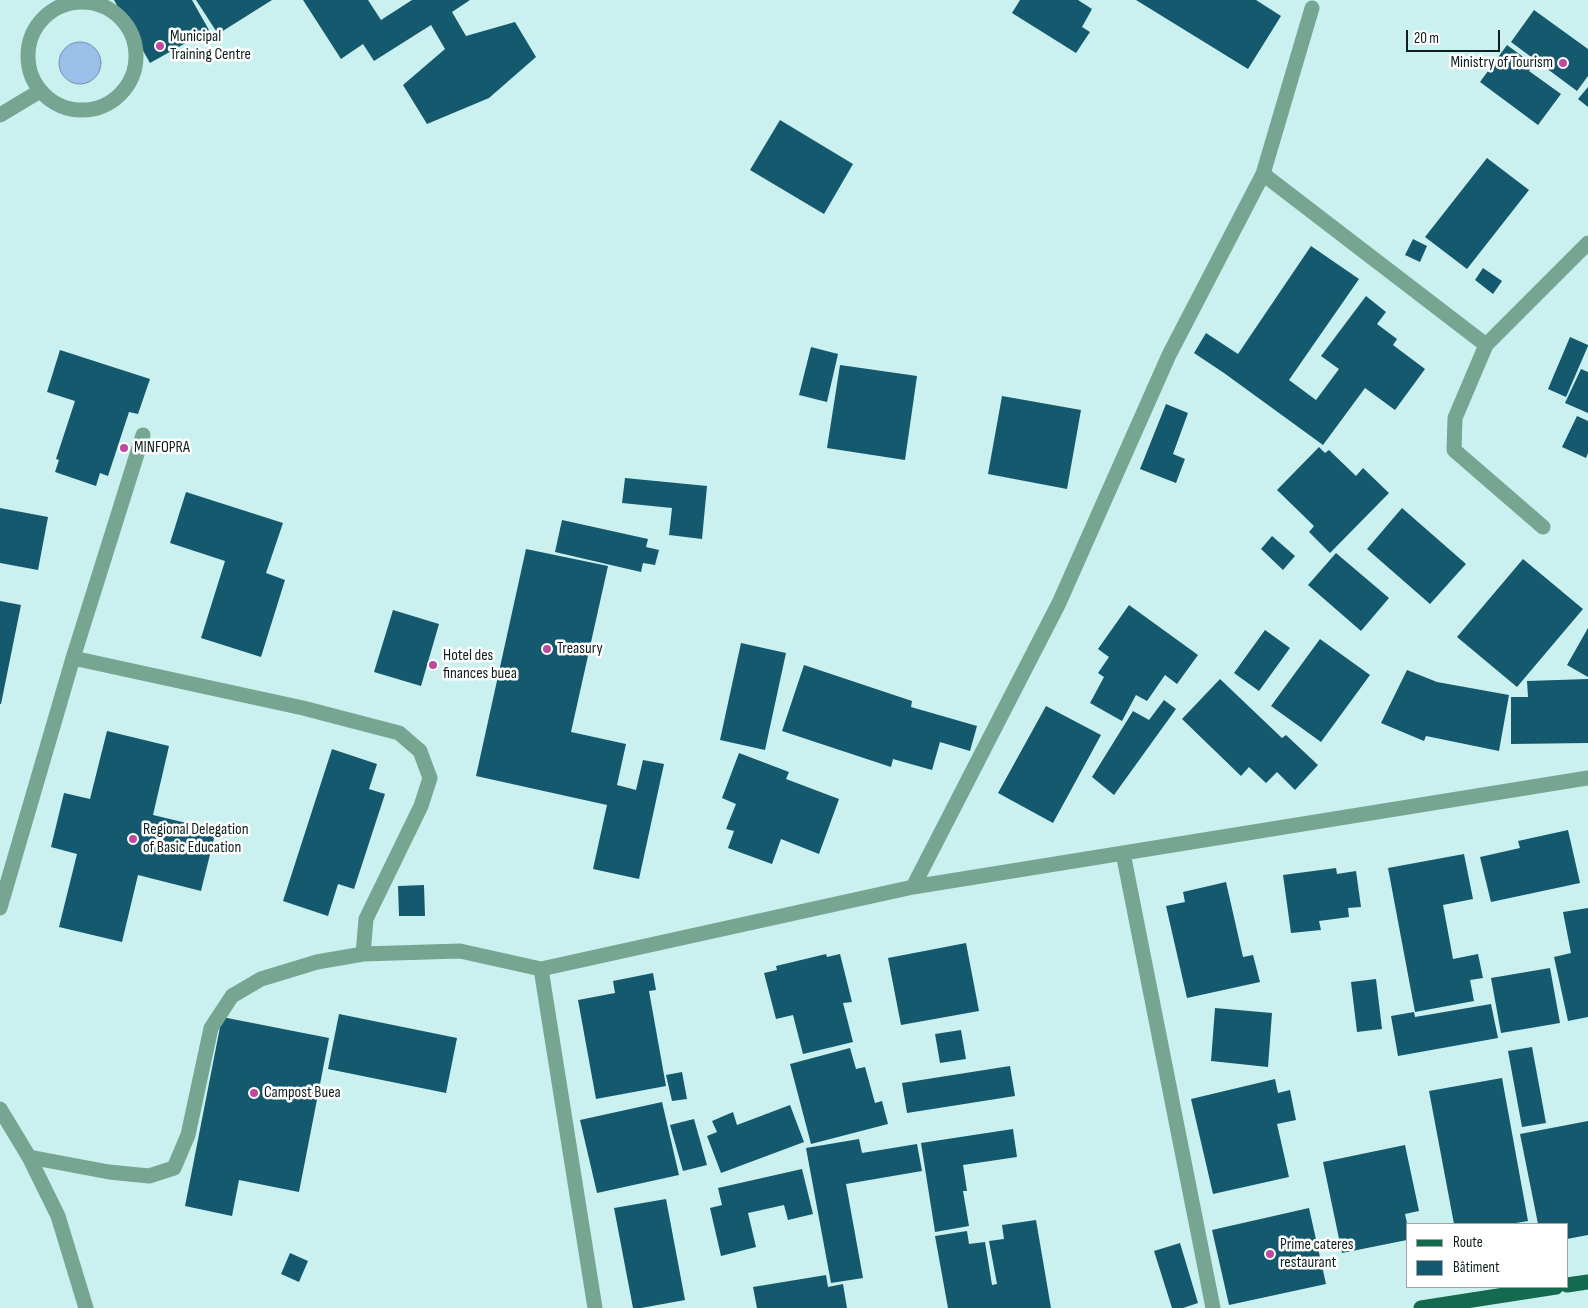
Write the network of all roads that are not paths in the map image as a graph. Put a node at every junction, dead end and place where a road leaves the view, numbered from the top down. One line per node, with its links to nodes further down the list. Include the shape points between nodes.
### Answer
1 (1312, 8): 4 (street)
2 (40, 91): 2 (street, via 31,76 30,40 37,25 49,12 82,2 100,5 116,13 128,26 135,43 136,61 132,79 122,94 107,105 90,110 71,109); 3 (street)
3 (0, 115)
4 (1263, 174): 6 (street); 12 (street, via 1169,355 1059,603)
5 (1588, 243): 6 (street)
6 (1486, 345): 8 (street, via 1455,418 1454,450)
7 (143, 435): 9 (street)
8 (1543, 527)
9 (73, 658): 13 (street); 14 (street, via 303,708 399,733 420,751 430,778 421,806 366,919)
10 (1588, 778): 11 (street)
11 (1123, 853): 12 (street); 23 (street)
12 (913, 887): 15 (street)
13 (0, 908)
14 (363, 954): 15 (street, via 460,952); 17 (street, via 317,962 261,979 232,996 211,1028 188,1135 174,1168 149,1176)
15 (541, 969): 22 (street)
16 (0, 1109): 17 (street)
17 (29, 1157): 21 (street, via 58,1216)
18 (1588, 1282): 19 (main road)
19 (1568, 1285)
20 (1550, 1288): 24 (main road)
21 (86, 1308)
22 (595, 1308)
23 (1213, 1308)
24 (1421, 1308)

